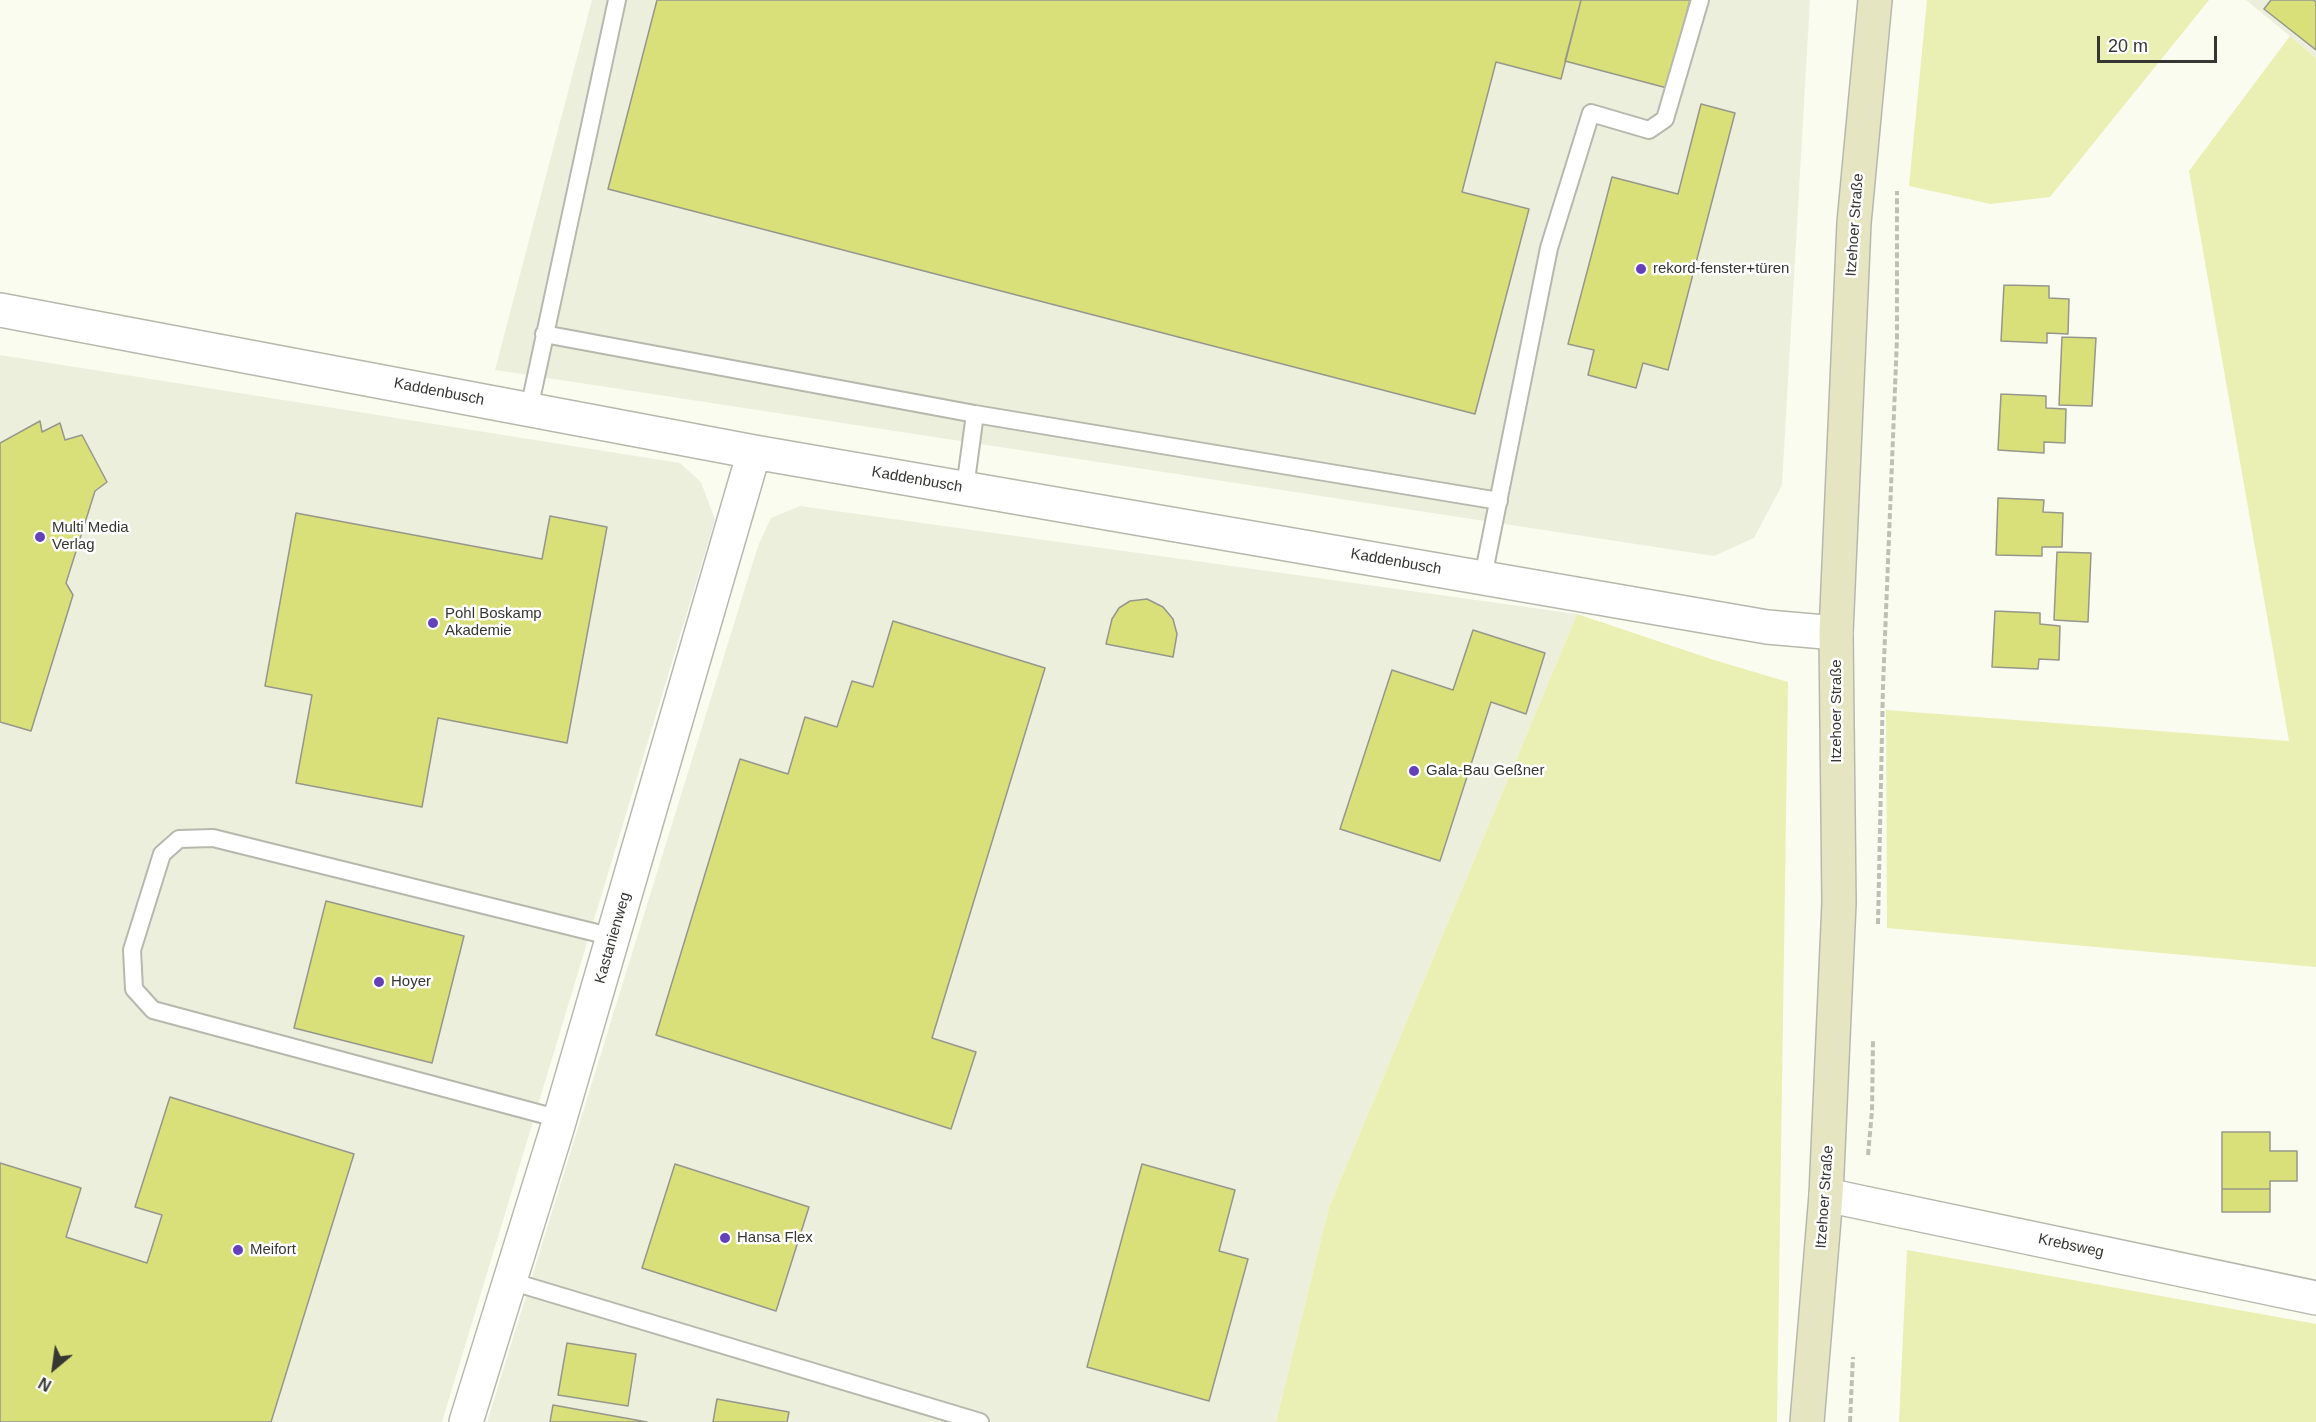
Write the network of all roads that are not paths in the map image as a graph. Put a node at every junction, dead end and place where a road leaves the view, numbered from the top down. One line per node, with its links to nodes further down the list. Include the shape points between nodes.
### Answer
1 (617, 0): 5 (lane)
2 (1700, 0): 10 (lane, via 1665,119 1649,130 1591,113 1549,248)
3 (1875, 0): 12 (main road, Itzehoer Straße, via 1854,223)
4 (0, 310): 6 (street, Kaddenbusch)
5 (544, 334): 6 (lane); 7 (lane)
6 (529, 409): 8 (street, Kaddenbusch)
7 (975, 414): 9 (lane); 10 (lane)
8 (754, 452): 9 (street, Kaddenbusch); 13 (street, Kastanienweg)
9 (965, 488): 11 (street, Kaddenbusch)
10 (1498, 501): 11 (lane)
11 (1483, 578): 12 (street, Kaddenbusch, via 1767,627)
12 (1836, 633): 15 (main road, Itzehoer Straße, via 1839,903)
13 (613, 937): 14 (street, Kastanienweg); 14 (lane, via 213,838 179,839 162,854 132,950 134,989 153,1010)
14 (560, 1119): 16 (street, Kastanienweg)
15 (1827, 1195): 17 (street, Krebsweg); 20 (main road, Itzehoer Straße)
16 (510, 1281): 18 (street, Kastanienweg); 19 (lane)
17 (2316, 1298)
18 (466, 1422)
19 (980, 1422)
20 (1807, 1422)

